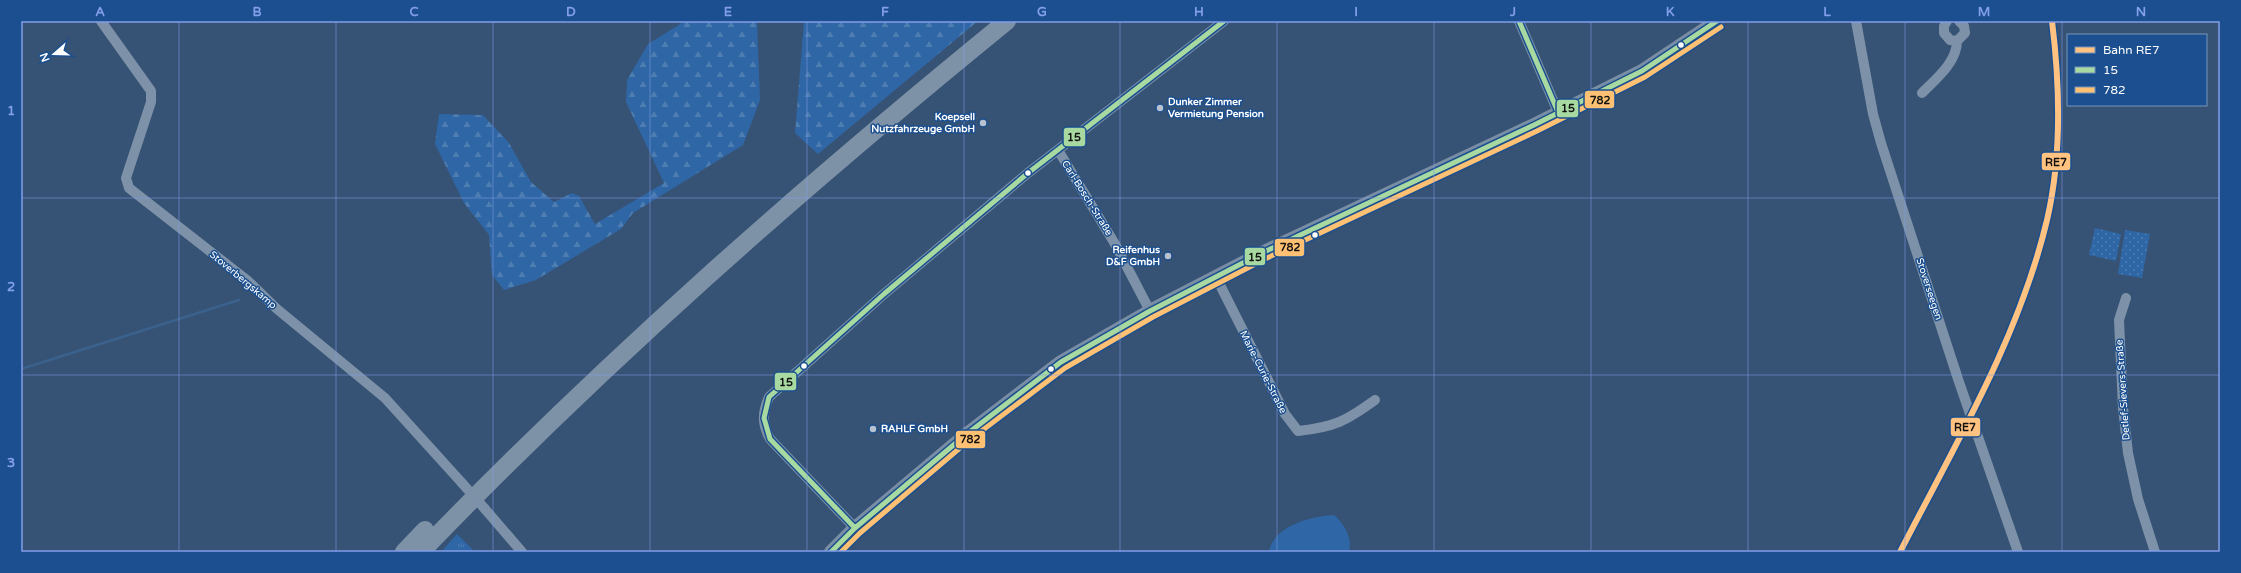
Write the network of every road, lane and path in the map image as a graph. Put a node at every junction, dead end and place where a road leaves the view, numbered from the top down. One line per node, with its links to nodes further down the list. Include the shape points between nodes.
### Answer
1 (101, 21): 21 (street, Stoverbergskamp, bridge, via 151,92 126,178 129,188 248,281 277,309 385,398)
2 (987, 21): 19 (highway, via 789,187 687,278 543,414)
3 (1007, 21): 20 (highway, via 800,193 690,291 532,440)
4 (1224, 21): 13 (street)
5 (1519, 21): 12 (street)
6 (1717, 21): 12 (street, via 1642,71)
7 (1856, 21): 23 (street, Stoverseegen, via 1881,144)
8 (1947, 21): 10 (street, via 1944,33 1950,40)
9 (1959, 21): 10 (street, via 1964,26 1965,33)
10 (1957, 41): 11 (street, via 1957,52)
11 (1922, 93)
12 (1558, 112): 14 (street)
13 (1058, 150): 16 (street, Carl-Bosch-Straße, via 1116,244); 18 (street, via 890,288 769,398 763,421 770,439)
14 (1216, 277): 16 (street); 17 (street, Marie-Curie-Straße, via 1285,414 1298,431 1320,429 1348,420)
15 (2126, 298): 24 (street, Detlef-Sievers-Straße, via 2119,320 2128,453 2138,499)
16 (1150, 311): 18 (street, via 1062,362 963,437)
17 (1375, 400)
18 (855, 528): 22 (street)
19 (404, 552)
20 (421, 552)
21 (522, 552)
22 (831, 552)
23 (2018, 552)
24 (2155, 552)

